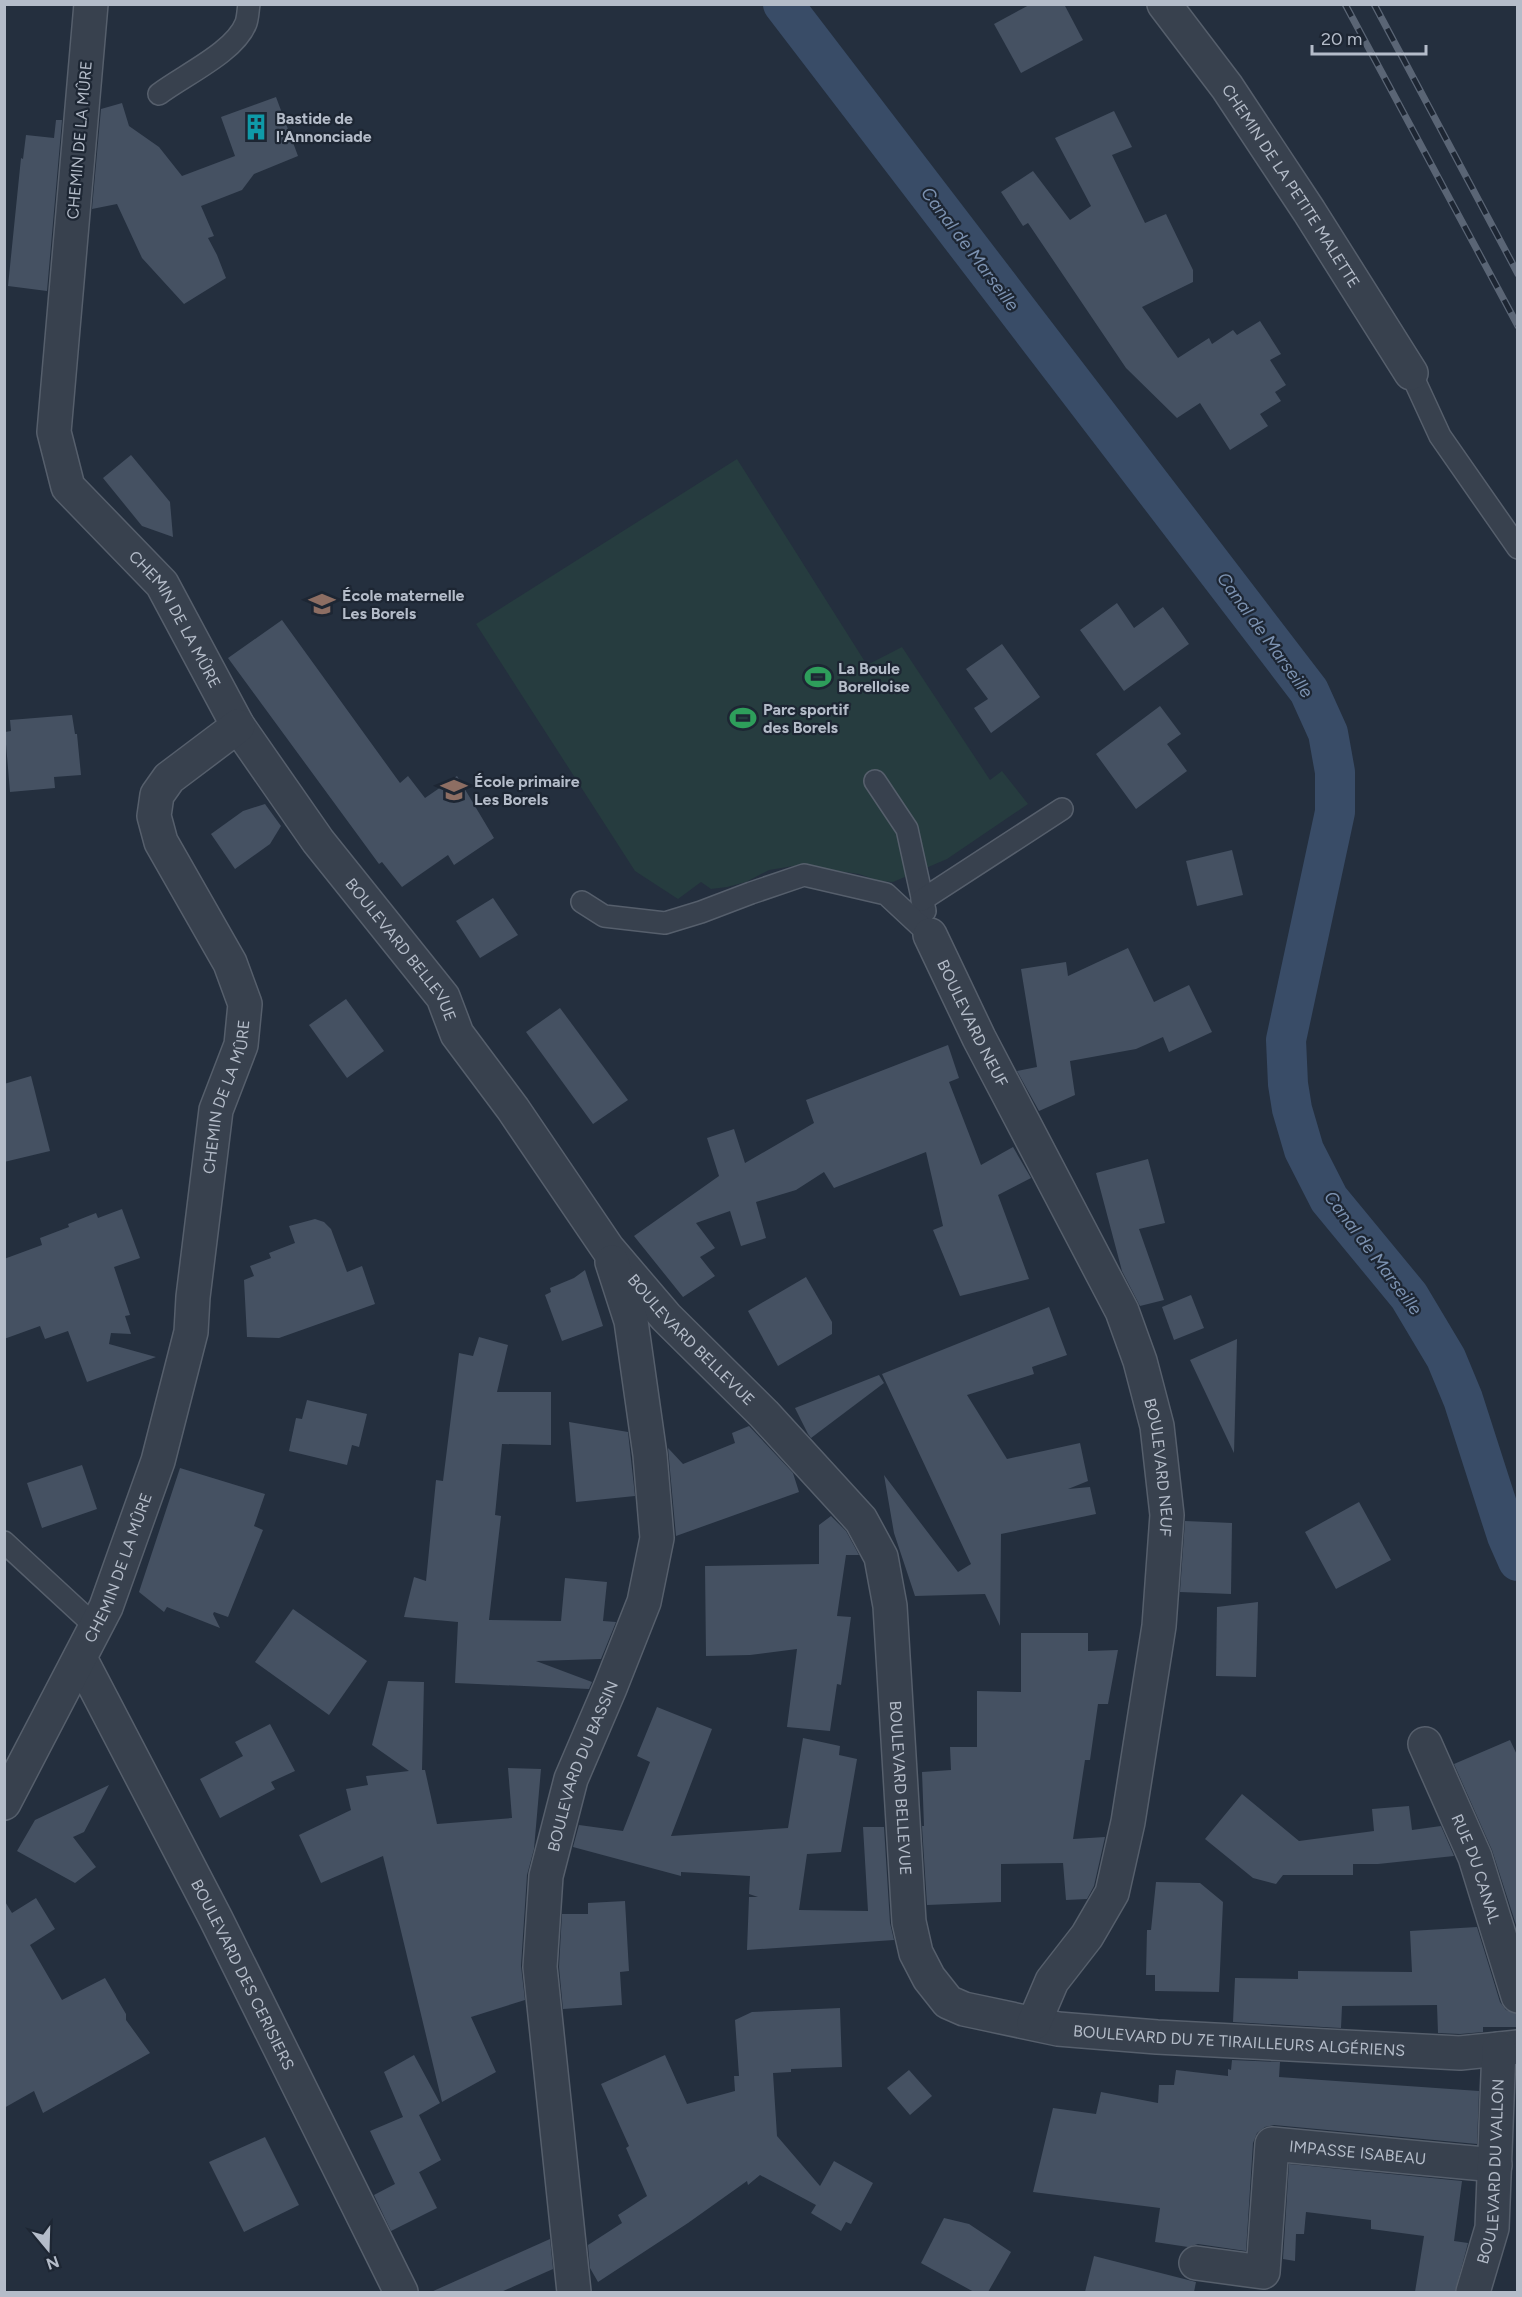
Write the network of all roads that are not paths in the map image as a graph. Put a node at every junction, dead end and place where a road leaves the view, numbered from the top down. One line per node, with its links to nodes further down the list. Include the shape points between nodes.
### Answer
1 (91, 4): 7 (street, CHEMIN DE LA MÛRE, via 54,432 68,487 162,584)
2 (249, 4): 4 (lane, via 245,25 227,49)
3 (1164, 4): 5 (street, CHEMIN DE LA PETITE MALETTE, via 1227,87)
4 (159, 94)
5 (1411, 373): 6 (lane, via 1440,436)
6 (1518, 548)
7 (238, 726): 13 (street, BOULEVARD BELLEVUE, via 318,841 443,997 458,1034); 15 (street, CHEMIN DE LA MÛRE, via 169,778 157,795 154,816 161,842 230,963 245,1004 241,1045 216,1110 191,1332 158,1461)
8 (875, 781): 10 (lane, BOULEVARD NEUF, via 907,829)
9 (1062, 809): 10 (lane)
10 (922, 900): 12 (lane, BOULEVARD NEUF)
11 (582, 902): 12 (lane, BOULEVARD NEUF, via 604,916 665,923 804,875 886,894)
12 (930, 935): 21 (street, BOULEVARD NEUF, via 979,1038 1122,1311 1140,1361 1156,1426 1167,1515 1154,1661 1128,1822 1112,1893 1087,1936 1052,1981)
13 (608, 1249): 20 (street, BOULEVARD BELLEVUE, via 666,1317 837,1492 861,1520 881,1557 890,1606 909,1922 916,1953 929,1978 948,2002); 26 (street, BOULEVARD DU BASSIN, via 631,1321 657,1538 644,1602 571,1779 546,1876 540,1967)
14 (4, 1542): 15 (lane)
15 (96, 1627): 16 (street, CHEMIN DE LA MÛRE)
16 (80, 1658): 18 (street, CHEMIN DE LA MÛRE); 25 (street, BOULEVARD DES CERISIERS, via 216,1919)
17 (1425, 1744): 19 (street, RUE DU CANAL, via 1475,1857)
18 (4, 1803)
19 (1518, 1996)
20 (964, 2009): 21 (street, BOULEVARD DU 7E TIRAILLEURS ALGÉRIENS)
21 (1034, 2023): 22 (street, BOULEVARD DU 7E TIRAILLEURS ALGÉRIENS, via 1058,2029 1192,2039 1460,2053)
22 (1508, 2048): 23 (street, BOULEVARD DU VALLON)
23 (1495, 2165): 24 (street, IMPASSE ISABEAU, via 1272,2144 1263,2272); 27 (street, BOULEVARD DU VALLON, via 1492,2228)
24 (1196, 2263)
25 (401, 2292)
26 (574, 2292)
27 (1473, 2292)

